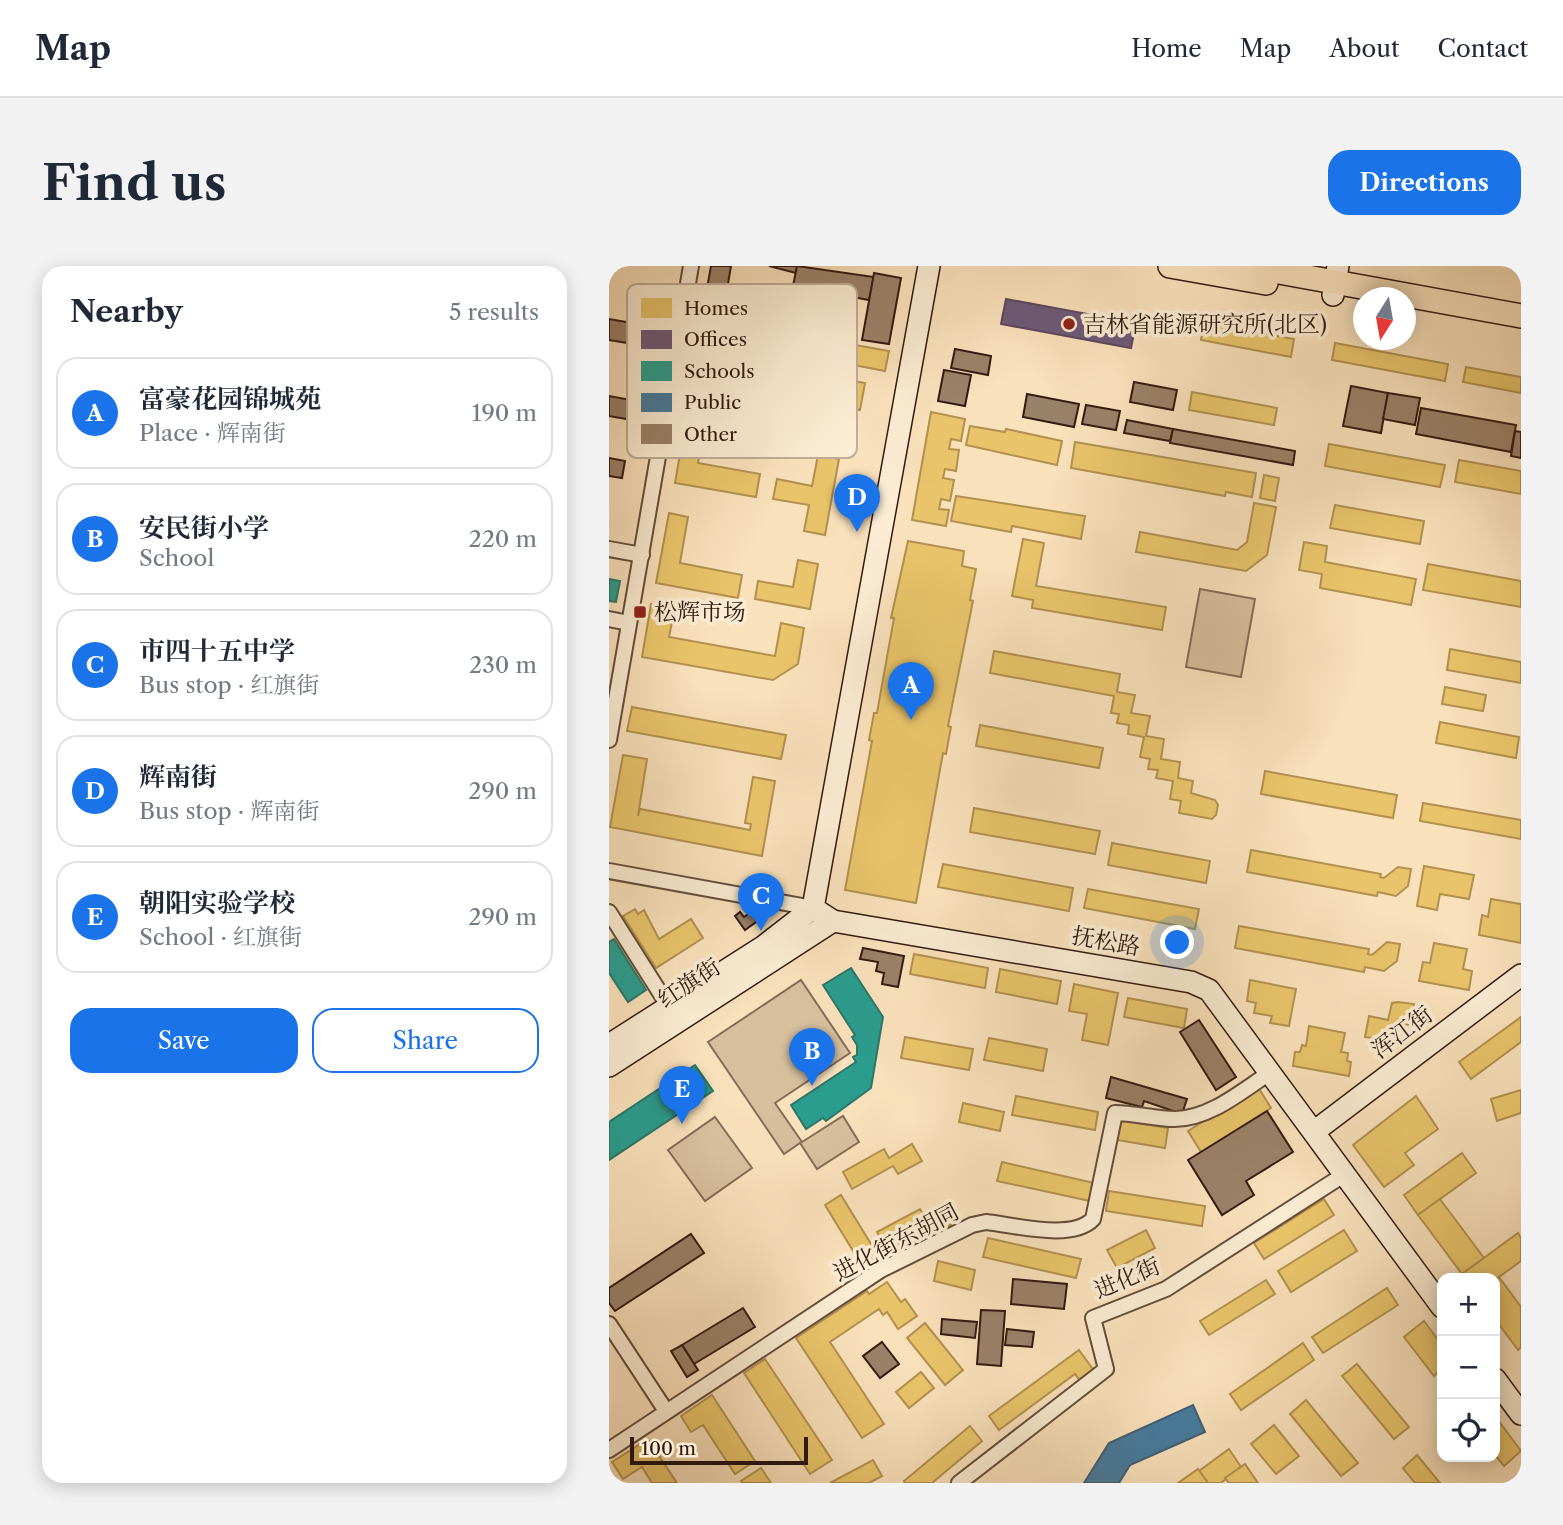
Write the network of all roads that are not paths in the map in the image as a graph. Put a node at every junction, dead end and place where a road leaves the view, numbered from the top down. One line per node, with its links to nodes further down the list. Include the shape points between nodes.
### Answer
1 (691, 266): 6 (street)
2 (929, 266): 18 (street)
3 (1170, 266): 5 (main road)
4 (1247, 266): 5 (main road)
5 (1335, 281): 7 (main road); 9 (main road)
6 (688, 284)
7 (1353, 294)
8 (1416, 312): 10 (main road)
9 (1521, 316)
10 (1521, 330)
11 (658, 458): 13 (street)
12 (609, 549): 13 (street)
13 (642, 555): 15 (street)
14 (609, 620): 15 (street)
15 (629, 623): 16 (street)
16 (609, 740)
17 (609, 871): 18 (street, 抚松路)
18 (813, 908): 20 (street, 抚松路); 22 (street, 红旗街, via 764,946)
19 (609, 912): 22 (street)
20 (833, 921): 24 (street, 红旗街); 25 (street, 抚松路, via 1191,982 1209,990)
21 (1521, 975): 26 (street, 浑江街)
22 (669, 1007): 23 (street, 红旗街)
23 (609, 1045)
24 (609, 1066)
25 (1271, 1072): 26 (street, 抚松路); 31 (street, 进化街东胡同, via 1222,1104 1191,1117 1115,1113 1093,1219 1085,1228 972,1225 881,1270)
26 (1315, 1131): 27 (street, 抚松路)
27 (1345, 1174): 28 (street, 抚松路); 34 (street, 进化街, via 1166,1289 1093,1318 1106,1369)
28 (1437, 1300)
29 (609, 1324): 31 (street)
30 (1500, 1386): 32 (street)
31 (666, 1411): 33 (street, 进化街东胡同)
32 (1521, 1415)
33 (609, 1450)
34 (959, 1483)

